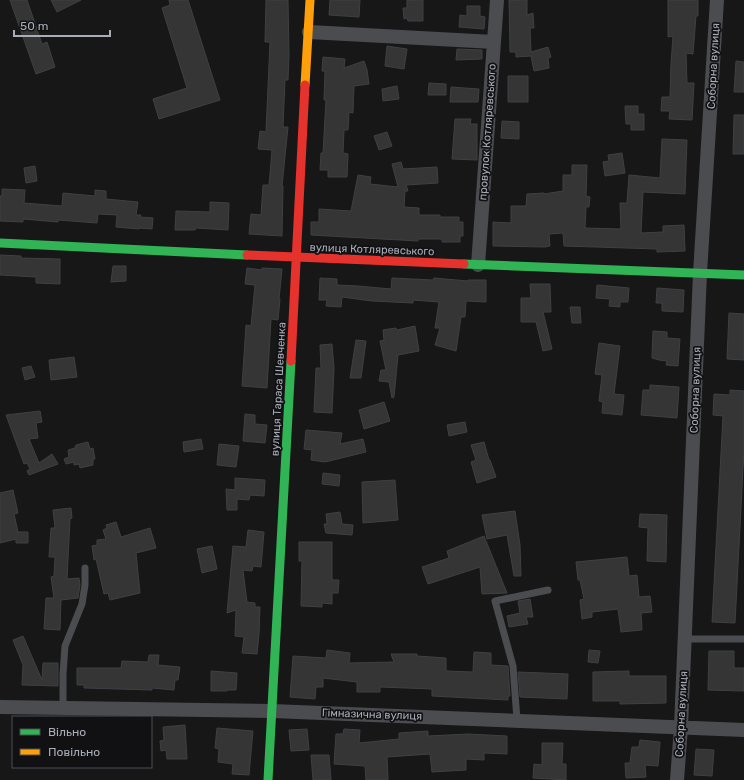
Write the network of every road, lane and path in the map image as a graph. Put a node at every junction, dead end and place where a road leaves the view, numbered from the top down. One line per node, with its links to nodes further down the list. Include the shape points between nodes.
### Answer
1 (310, 0): 4 (street, вулиця Тараса Шевченка)
2 (497, 0): 5 (street, провулок Котляревського)
3 (717, 0): 9 (street, Соборна вулиця)
4 (309, 32): 5 (street); 7 (street, вулиця Тараса Шевченка)
5 (494, 42): 8 (street, провулок Котляревського)
6 (0, 243): 7 (street, вулиця Котляревського)
7 (297, 258): 8 (street, вулиця Котляревського); 17 (street, вулиця Тараса Шевченка)
8 (478, 265): 9 (street, вулиця Котляревського)
9 (700, 273): 10 (street, вулиця Котляревського); 13 (street, Соборна вулиця)
10 (744, 275)
11 (85, 568): 16 (lane, via 82,604 65,646)
12 (548, 590): 18 (lane, via 495,601 513,666)
13 (685, 638): 14 (lane); 19 (street, Соборна вулиця)
14 (744, 639)
15 (0, 707): 16 (street, Гімназична вулиця)
16 (63, 708): 17 (street, Гімназична вулиця)
17 (272, 711): 18 (street, Гімназична вулиця); 21 (street, вулиця Тараса Шевченка)
18 (517, 720): 19 (street, Гімназична вулиця)
19 (681, 727): 20 (street, Гімназична вулиця); 22 (street, Соборна вулиця)
20 (744, 730)
21 (268, 780)
22 (677, 780)

